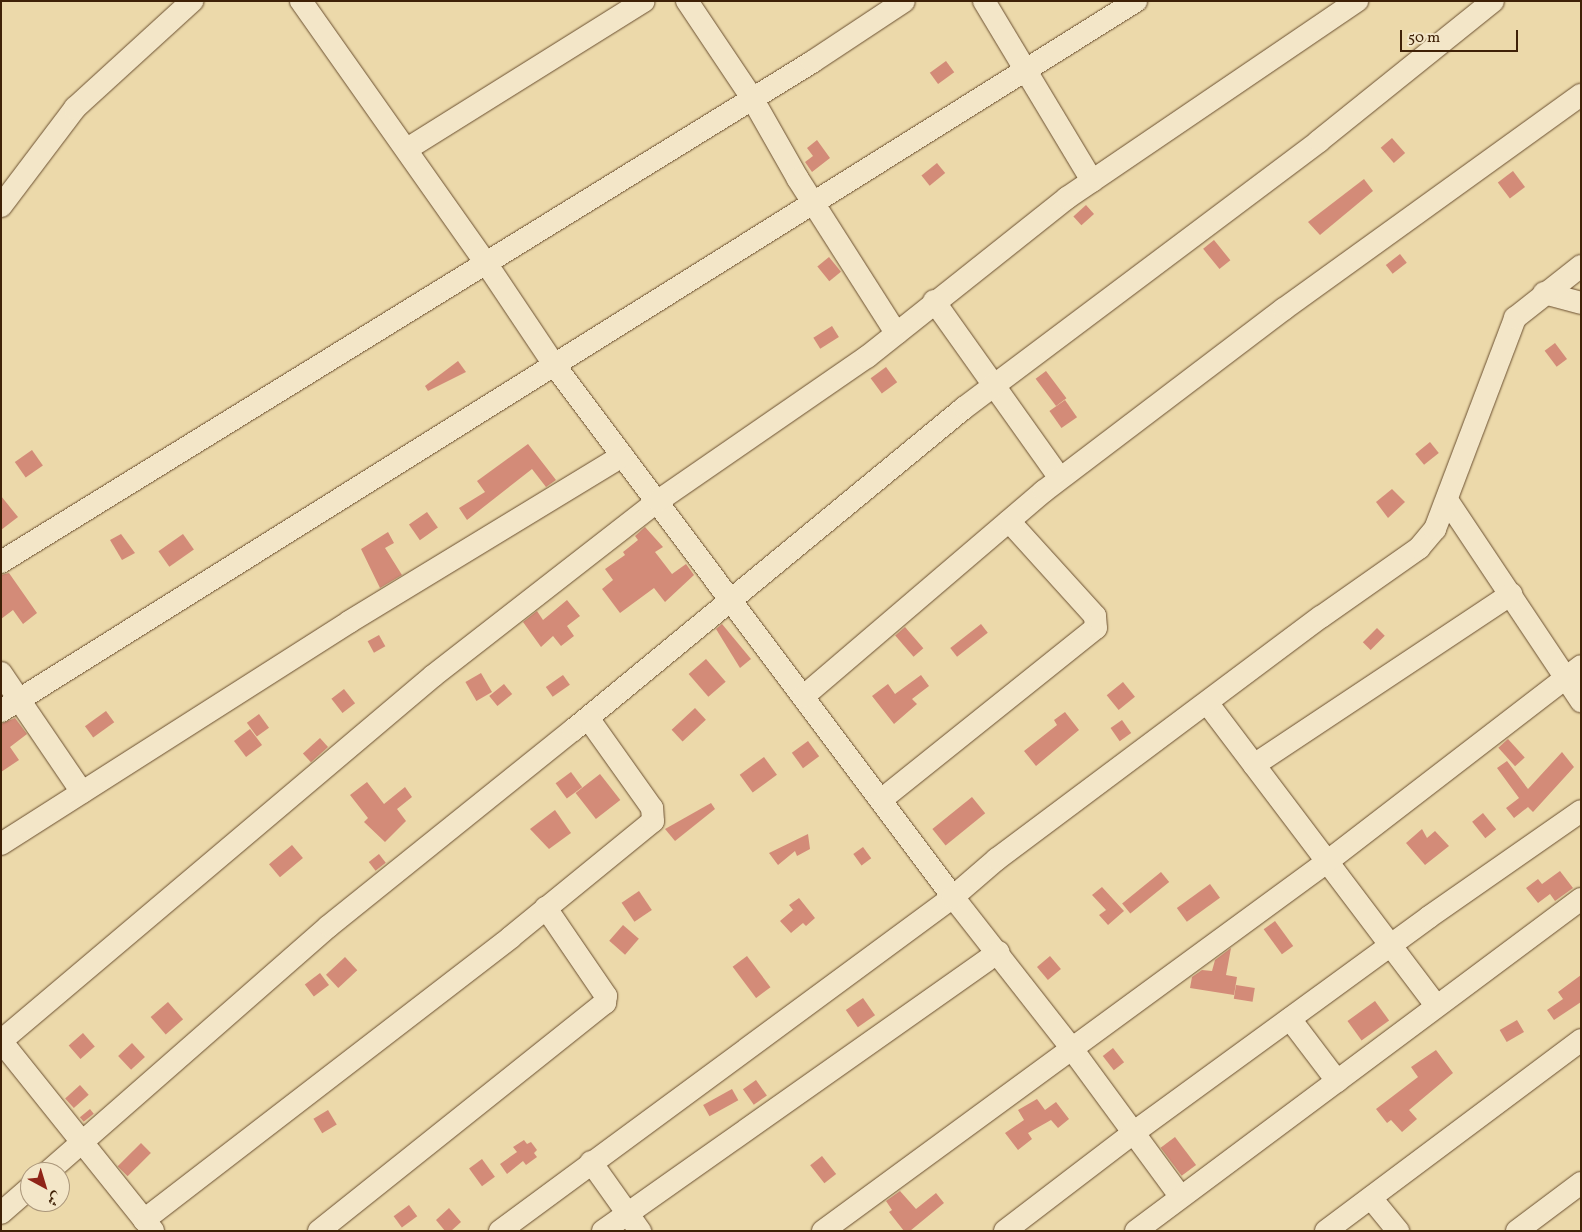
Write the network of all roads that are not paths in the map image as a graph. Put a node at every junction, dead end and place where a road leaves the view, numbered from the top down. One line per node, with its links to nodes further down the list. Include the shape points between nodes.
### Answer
1 (301, 1): 13 (street)
2 (644, 1): 13 (street)
3 (686, 1): 12 (street)
4 (904, 1): 12 (street)
5 (984, 1): 10 (street)
6 (1136, 1): 10 (street)
7 (1357, 1): 14 (street)
8 (1492, 1): 24 (street, via 1319,141)
9 (188, 2): 16 (street, via 75,108)
10 (1025, 70): 14 (street); 15 (street)
11 (1581, 95): 26 (street, via 1284,308)
12 (752, 98): 15 (street); 17 (street)
13 (407, 149): 17 (street)
14 (1092, 181): 20 (street)
15 (814, 205): 22 (street); 23 (street)
16 (1, 206)
17 (486, 263): 23 (street); 30 (street)
18 (1581, 266): 19 (street)
19 (1544, 293): 21 (street); 27 (street, via 1514,318 1508,330)
20 (934, 301): 22 (street); 24 (street)
21 (1581, 303)
22 (896, 333): 28 (street, via 867,357)
23 (555, 366): 25 (street); 38 (street)
24 (992, 386): 26 (street); 32 (street)
25 (622, 456): 28 (street); 41 (street, via 349,622)
26 (1060, 478): 29 (street)
27 (1447, 500): 31 (street); 37 (street, via 1435,529 1419,548 1321,617)
28 (658, 501): 32 (street); 54 (street, via 433,676)
29 (1009, 521): 35 (street); 42 (street, via 1095,616 1096,628)
30 (1, 562)
31 (1511, 594): 33 (street); 40 (street)
32 (732, 599): 35 (street); 39 (street)
33 (1573, 672): 36 (street); 45 (street)
34 (1, 673): 38 (street)
35 (804, 696): 42 (street)
36 (1581, 701)
37 (1208, 704): 40 (street); 46 (street, via 997,859)
38 (10, 705): 41 (street)
39 (588, 718): 48 (street, via 655,814 653,821); 58 (street, via 329,926)
40 (1254, 765): 45 (street)
41 (82, 792): 44 (street)
42 (881, 800): 46 (street)
43 (1581, 811): 49 (street)
44 (1, 844)
45 (1328, 861): 49 (street); 55 (street)
46 (953, 897): 50 (street); 60 (street)
47 (1581, 899): 51 (street)
48 (546, 908): 67 (street); 68 (street, via 606,996 605,1003)
49 (1391, 945): 51 (street); 52 (street)
50 (998, 952): 55 (street); 65 (street)
51 (1436, 1006): 56 (street)
52 (1290, 1019): 56 (street); 57 (street)
53 (1581, 1040): 64 (street)
54 (1, 1041): 58 (street)
55 (1072, 1049): 57 (street); 72 (street)
56 (1337, 1081): 62 (street)
57 (1133, 1133): 62 (street); 73 (street)
58 (83, 1141): 59 (street); 67 (street)
59 (59, 1162)
60 (591, 1162): 65 (street); 69 (street)
61 (1581, 1183): 77 (street)
62 (1180, 1196): 74 (street)
63 (20, 1197): 66 (street)
64 (1371, 1198): 75 (street); 76 (street)
65 (627, 1212): 70 (street); 71 (street)
66 (1, 1213)
67 (149, 1225)
68 (319, 1231)
69 (500, 1231)
70 (603, 1231)
71 (640, 1231)
72 (823, 1231)
73 (1005, 1231)
74 (1136, 1231)
75 (1326, 1231)
76 (1398, 1231)
77 (1517, 1231)

